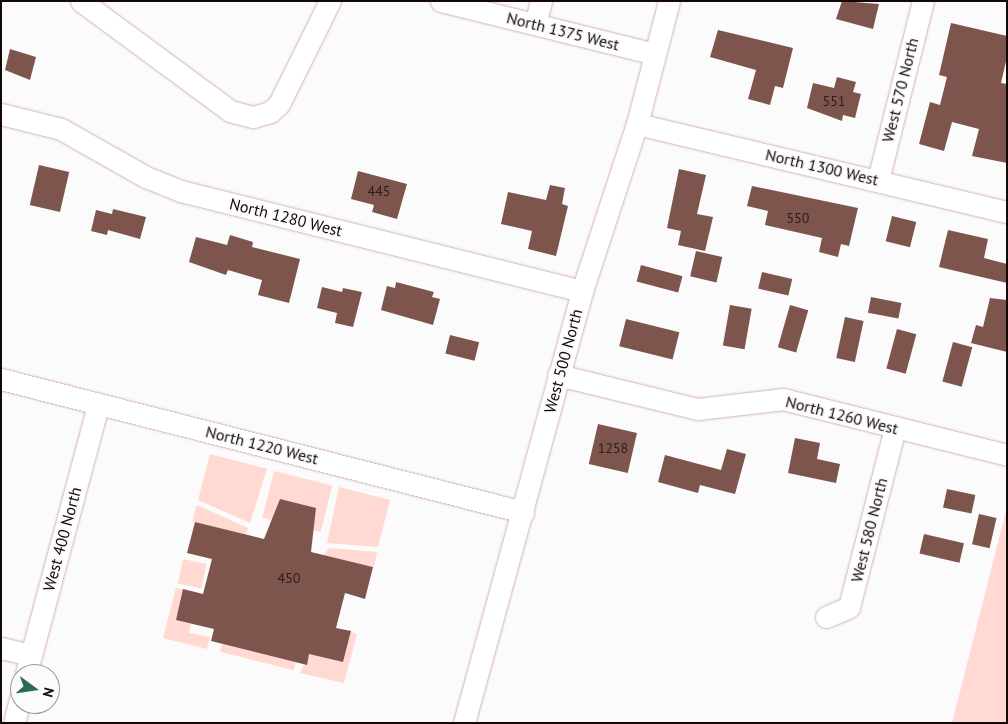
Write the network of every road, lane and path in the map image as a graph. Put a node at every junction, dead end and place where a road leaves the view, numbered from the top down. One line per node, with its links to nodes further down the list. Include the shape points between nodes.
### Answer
1 (81, 1): 2 (street, via 230,111 253,117 270,112 280,104)
2 (330, 1)
3 (441, 1): 7 (street, North 1375 West)
4 (541, 1): 7 (street)
5 (669, 1): 8 (street, West 500 North)
6 (923, 1): 11 (street, West 570 North)
7 (535, 24): 8 (street, North 1375 West)
8 (655, 54): 10 (street, West 500 North)
9 (2, 118): 13 (street, North 1280 West, via 61,129 146,177 181,191)
10 (637, 124): 11 (street, North 1300 West); 13 (street, West 500 North)
11 (878, 180): 12 (street, North 1300 West)
12 (1007, 212)
13 (582, 291): 14 (street, West 500 North)
14 (558, 375): 17 (street, North 1260 West, via 698,409 783,399); 19 (street, West 500 North)
15 (1, 378): 16 (street, North 1220 West)
16 (98, 405): 19 (street, North 1220 West); 23 (street, West 400 North)
17 (895, 428): 18 (street, North 1260 West); 20 (street, West 580 North, via 849,607)
18 (1007, 455)
19 (523, 512): 24 (street, West 500 North)
20 (826, 617)
21 (1, 648): 22 (street)
22 (27, 664)
23 (29, 664)
24 (464, 723)

